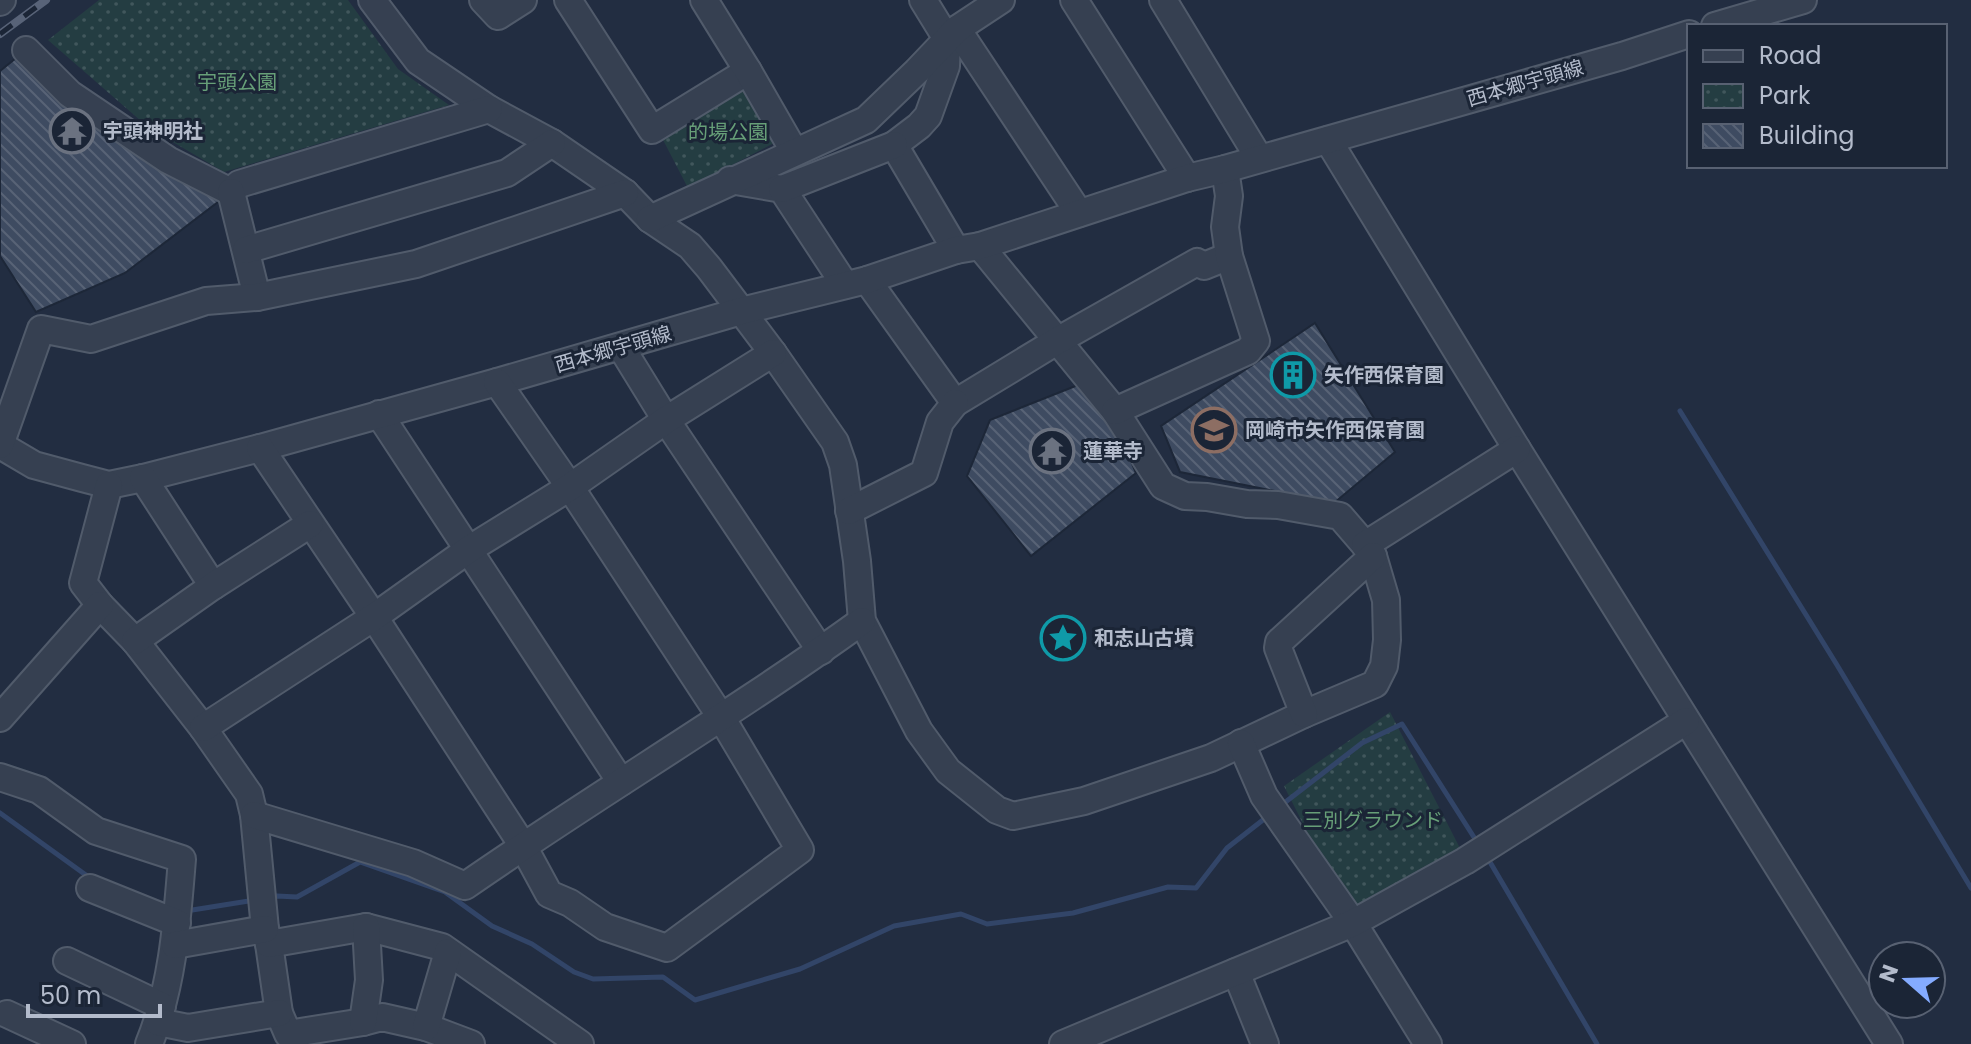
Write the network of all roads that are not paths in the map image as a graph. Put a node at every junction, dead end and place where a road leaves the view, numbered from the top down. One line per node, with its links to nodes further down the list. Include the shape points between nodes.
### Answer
1 (372, 0): 16 (street, via 418,61)
2 (483, 0): 3 (street, via 498,16)
3 (523, 0)
4 (568, 0): 15 (street, via 652,130)
5 (704, 0): 15 (street)
6 (923, 0): 12 (street)
7 (1001, 0): 12 (street)
8 (1074, 0): 23 (street)
9 (1163, 0): 21 (street)
10 (1803, 0): 11 (street)
11 (1722, 24)
12 (952, 34): 19 (street, via 928,116); 20 (street, via 866,120); 28 (street)
13 (1687, 35): 17 (street, 西本郷宇頭線)
14 (26, 50): 26 (street, via 70,94 168,160)
15 (748, 71): 20 (street)
16 (489, 109): 18 (street); 26 (street, via 239,184)
17 (1328, 140): 21 (street); 46 (street)
18 (552, 143): 27 (street); 31 (street, via 507,173)
19 (894, 145): 25 (street); 30 (street)
20 (794, 151): 24 (street)
21 (1259, 158): 22 (street, 西本郷宇頭線)
22 (1225, 169): 23 (street, 西本郷宇頭線); 32 (street)
23 (1187, 178): 28 (street, 西本郷宇頭線)
24 (730, 180): 25 (street); 29 (street)
25 (782, 189): 33 (street)
26 (231, 192): 31 (street)
27 (625, 193): 29 (street); 34 (street, via 416,264)
28 (1079, 213): 30 (street, 西本郷宇頭線)
29 (650, 219): 35 (street, via 690,246)
30 (968, 248): 33 (street, 西本郷宇頭線); 36 (street)
31 (246, 250): 34 (street)
32 (1229, 256): 36 (street, via 1204,266 1197,262); 41 (street, via 1256,341 1248,351)
33 (856, 282): 35 (street, 西本郷宇頭線); 40 (street)
34 (257, 297): 44 (street, via 206,301 91,339 41,329)
35 (741, 311): 37 (street, 西本郷宇頭線); 38 (street)
36 (1057, 341): 40 (street); 41 (street)
37 (621, 347): 39 (street, 西本郷宇頭線); 43 (street)
38 (773, 353): 43 (street); 50 (street, via 835,442)
39 (497, 382): 42 (street, 西本郷宇頭線); 49 (street)
40 (955, 403): 50 (street, via 940,422 924,473)
41 (1115, 411): 53 (street, via 1163,486 1185,496 1340,516)
42 (379, 414): 45 (street, 西本郷宇頭線); 52 (street)
43 (666, 420): 49 (street); 59 (street)
44 (0, 445): 48 (street, 西本郷宇頭線, via 34,465)
45 (260, 448): 47 (street, 西本郷宇頭線); 51 (street)
46 (1517, 449): 53 (street); 63 (street)
47 (143, 478): 48 (street, 西本郷宇頭線); 54 (street)
48 (109, 485): 55 (street, via 83,583)
49 (570, 487): 52 (street); 61 (street)
50 (849, 511): 57 (street)
51 (310, 524): 54 (street); 56 (street)
52 (468, 550): 56 (street); 67 (street)
53 (1369, 551): 60 (street, via 1279,642); 60 (street, via 1386,600 1384,666 1375,684)
54 (213, 586): 58 (street)
55 (100, 605): 58 (street); 62 (street)
56 (374, 617): 64 (street); 69 (street)
57 (862, 621): 59 (street); 65 (street, via 919,731 948,771 997,810 1013,816 1084,801)
58 (135, 641): 64 (street)
59 (821, 651): 61 (street)
60 (1304, 714): 65 (street)
61 (721, 717): 67 (street); 69 (street, via 800,850 667,948 605,927 549,894)
62 (0, 718)
63 (1686, 721): 71 (street, via 1465,861); 90 (street)
64 (203, 728): 68 (street, via 249,794)
65 (1241, 743): 71 (street, via 1264,796)
66 (0, 777): 73 (street, via 39,790 96,831 182,859)
67 (621, 782): 69 (street)
68 (254, 815): 69 (street, via 413,863 465,886); 74 (street)
69 (523, 846)
70 (90, 888): 73 (street)
71 (1353, 923): 77 (street); 89 (street)
72 (366, 927): 74 (street); 75 (street); 80 (street, via 369,980)
73 (176, 934): 74 (street); 81 (street)
74 (267, 937): 79 (street)
75 (448, 952): 82 (street); 86 (street)
76 (67, 961): 81 (street)
77 (1236, 972): 87 (street); 88 (street)
78 (4, 1006): 83 (street); 84 (street)
79 (279, 1013): 80 (street, via 288,1034); 81 (street, via 188,1028)
80 (363, 1022): 82 (street, via 382,1017)
81 (156, 1024)
82 (426, 1027): 85 (street)
83 (19, 1044)
84 (72, 1044)
85 (471, 1044)
86 (580, 1044)
87 (1063, 1044)
88 (1265, 1044)
89 (1428, 1044)
90 (1889, 1044)

